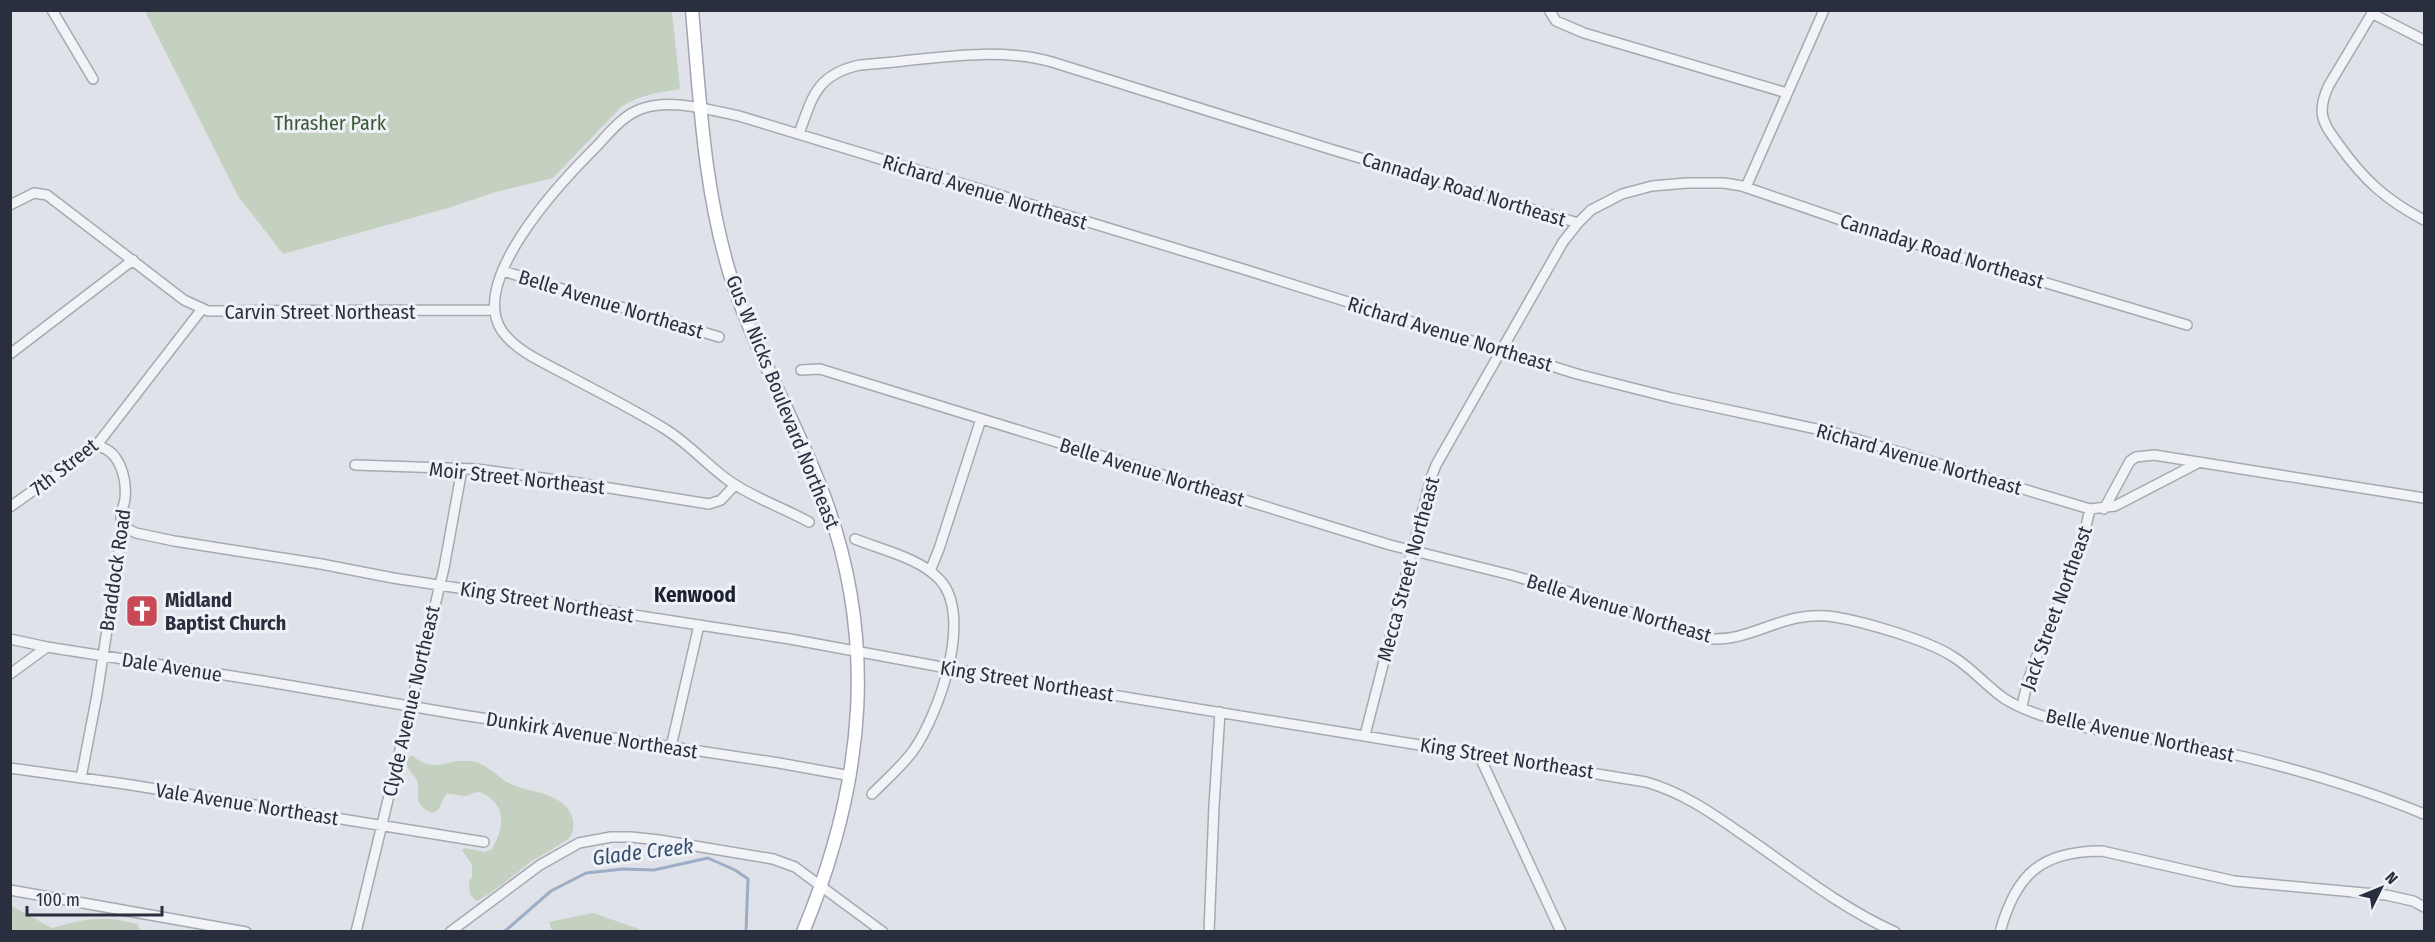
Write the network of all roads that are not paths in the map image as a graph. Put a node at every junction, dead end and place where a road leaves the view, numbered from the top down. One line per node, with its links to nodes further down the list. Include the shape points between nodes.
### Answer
1 (52, 10): 7 (street)
2 (692, 10): 9 (main road, Gus W Nicks Boulevard Northeast)
3 (1549, 10): 8 (street, via 1556,21 1584,33)
4 (1824, 10): 8 (street)
5 (2373, 12): 6 (street); 13 (street, via 2329,85 2322,114 2330,132 2364,178 2392,202)
6 (2424, 40)
7 (93, 79)
8 (1787, 93): 11 (street)
9 (701, 108): 10 (street, Richard Avenue Northeast); 16 (street, Richard Avenue Northeast, via 649,107 633,112 619,123 537,212); 43 (main road, Gus W Nicks Boulevard Northeast, via 710,191 724,254 746,320 828,506 845,570)
10 (799, 134): 14 (street, Cannaday Road Northeast, via 817,88 844,69 961,57 1026,56); 21 (street, Richard Avenue Northeast)
11 (1746, 187): 14 (street, Cannaday Road Northeast, via 1706,181 1639,189 1603,203); 19 (street, Cannaday Road Northeast, via 1875,232)
12 (10, 205): 15 (street, Carvin Street Northeast, via 28,194 41,192)
13 (2424, 220)
14 (1578, 223): 21 (street, Mecca Street Northeast, via 1563,242)
15 (133, 260): 17 (street, Carvin Street Northeast, via 184,300); 22 (street)
16 (503, 271): 18 (street, Richard Avenue Northeast); 20 (street, Belle Avenue Northeast)
17 (202, 309): 18 (street, Carvin Street Northeast, via 229,313); 25 (street, 7th Street)
18 (495, 310): 29 (street, via 501,329 526,352 664,428)
19 (2187, 326)
20 (719, 337)
21 (1502, 350): 32 (street, Richard Avenue Northeast, via 1624,387 1844,435); 37 (street, Mecca Street Northeast, via 1436,465)
22 (10, 354)
23 (801, 370): 24 (street, Belle Avenue Northeast, via 820,369)
24 (981, 419): 37 (street, Belle Avenue Northeast); 38 (street)
25 (96, 446): 31 (street, 7th Street); 35 (street, Braddock Road, via 115,456 123,474)
26 (2198, 463): 30 (street); 33 (street, Richard Avenue Northeast); 33 (street, Jack Street Northeast, via 2154,455 2136,457)
27 (355, 465): 28 (street, Moir Street Northeast)
28 (462, 469): 29 (street, Moir Street Northeast, via 561,480 708,504 718,502); 39 (street, Clyde Avenue Northeast)
29 (735, 485): 34 (street)
30 (2424, 498)
31 (10, 507)
32 (2090, 509): 33 (street, Richard Avenue Northeast); 49 (street, Jack Street Northeast, via 2060,603 2028,675)
33 (2104, 509)
34 (809, 522)
35 (122, 526): 39 (street, King Street Northeast, via 174,541); 44 (street, Braddock Road)
36 (855, 539): 38 (street)
37 (1413, 551): 49 (street, Belle Avenue Northeast, via 1576,594 1711,639 1733,638 1798,616 1853,621 1937,648); 51 (street, Mecca Street Northeast)
38 (930, 571): 45 (street, via 946,588 953,605 955,625)
39 (439, 585): 40 (street, King Street Northeast); 48 (street, Clyde Avenue Northeast)
40 (699, 625): 43 (street, King Street Northeast); 52 (street)
41 (10, 639): 42 (street, Dale Avenue)
42 (47, 647): 44 (street, Dale Avenue); 46 (street)
43 (856, 651): 45 (street, King Street Northeast); 55 (main road, Gus W Nicks Boulevard Northeast, via 858,708)
44 (102, 656): 47 (street, Dale Avenue); 56 (street, Braddock Road)
45 (947, 668): 50 (street, King Street Northeast); 57 (street, via 922,736 901,765)
46 (10, 674)
47 (334, 694): 48 (street, Dunkirk Avenue Northeast)
48 (410, 706): 52 (street, Dunkirk Avenue Northeast); 59 (street, Clyde Avenue Northeast)
49 (2022, 707): 58 (street, Belle Avenue Northeast, via 2073,725 2298,771)
50 (1220, 712): 51 (street, King Street Northeast); 69 (street)
51 (1365, 735): 53 (street, King Street Northeast)
52 (671, 747): 55 (street, Dunkirk Avenue Northeast)
53 (1478, 753): 70 (street); 71 (street, King Street Northeast, via 1664,787 1706,809 1832,895)
54 (10, 768): 56 (street, Vale Avenue Northeast)
55 (851, 776): 61 (main road, Gus W Nicks Boulevard Northeast)
56 (81, 778): 59 (street, Vale Avenue Northeast)
57 (872, 794)
58 (2424, 814)
59 (381, 826): 60 (street, Vale Avenue Northeast); 65 (street, Clyde Avenue Northeast)
60 (484, 843)
61 (822, 885): 66 (street, via 795,867 773,859 631,837 594,840 556,855); 67 (main road, Gus W Nicks Boulevard Northeast); 68 (street)
62 (10, 890): 64 (street)
63 (2424, 906): 72 (street, via 2386,895 2235,881 2102,851 2082,851 2052,858 2025,877 2007,907)
64 (246, 932)
65 (356, 932)
66 (450, 932)
67 (803, 932)
68 (884, 932)
69 (1209, 932)
70 (1561, 932)
71 (1895, 932)
72 (2000, 932)

